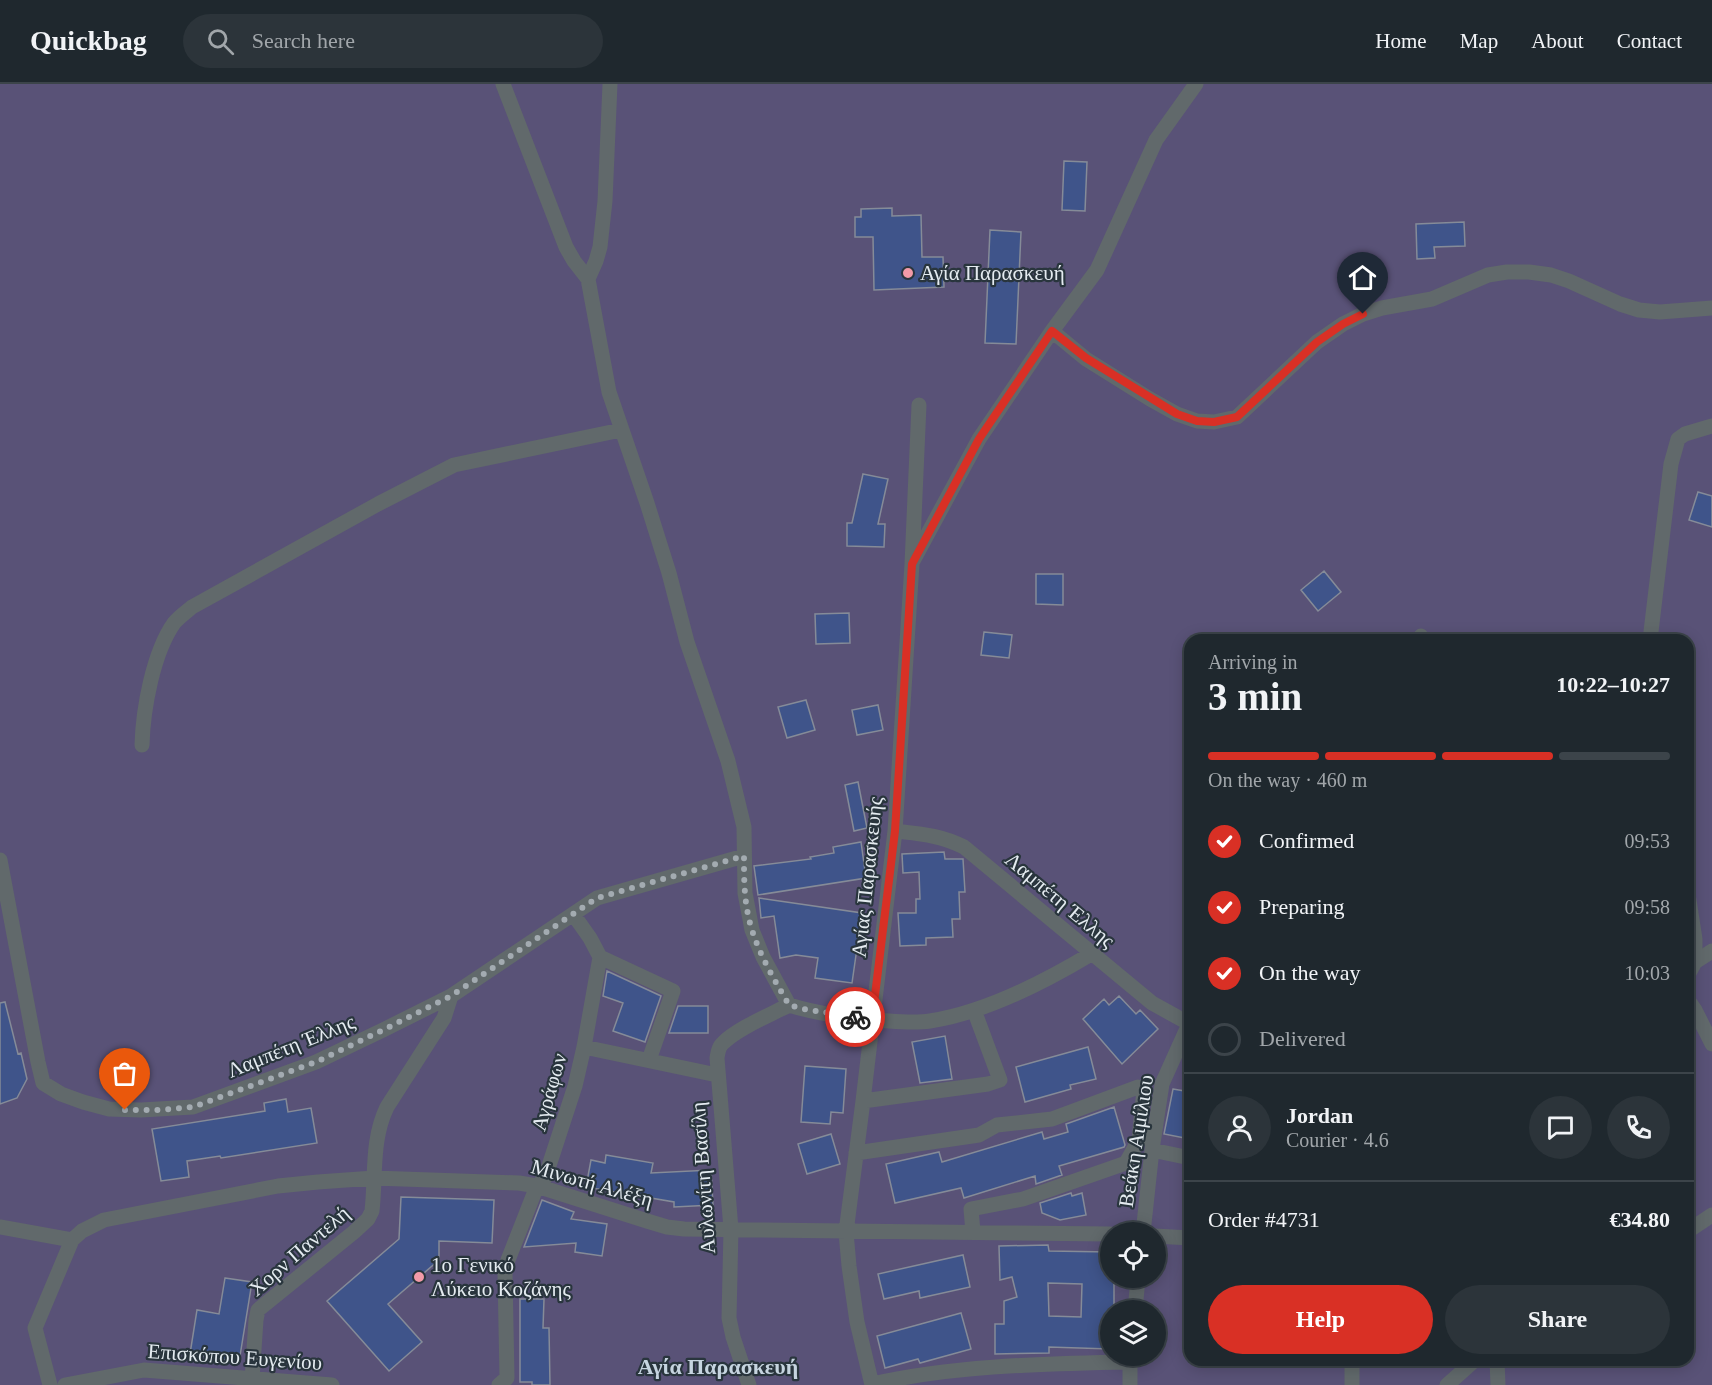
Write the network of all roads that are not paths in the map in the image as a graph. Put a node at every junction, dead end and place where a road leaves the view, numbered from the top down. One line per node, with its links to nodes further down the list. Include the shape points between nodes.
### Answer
1 (503, 84): 4 (street, via 566,247)
2 (610, 84): 4 (street, via 600,247)
3 (1196, 84): 6 (street, via 1156,140 1097,270)
4 (588, 279): 9 (street, via 603,365)
5 (1712, 308): 6 (street, via 1639,310 1551,276 1506,272 1488,276 1432,299 1382,308 1343,324 1317,342 1237,417 1214,422 1197,421 1159,404 1086,358)
6 (1052, 331): 10 (street, via 979,439)
7 (919, 405): 10 (street, Αγίας Παρασκευής)
8 (1712, 426): 11 (street, via 1678,440 1671,464)
9 (621, 430): 12 (street, via 454,465 192,607 175,621 165,639 151,681); 14 (street, via 728,761 744,827)
10 (912, 564): 13 (street, Αγίας Παρασκευής)
11 (1651, 634)
12 (142, 745)
13 (895, 831): 18 (street, Λαμπέτη Έλλης, via 936,836 964,847); 25 (street, Αγίας Παρασκευής)
14 (744, 856): 16 (street, Λαμπέτη Έλλης, via 597,898); 22 (street, via 752,930)
15 (0, 860): 21 (street, Λαμπέτη Έλλης, via 43,1083 83,1102 109,1109 193,1107 316,1062)
16 (573, 914): 19 (street); 21 (street, Λαμπέτη Έλλης)
17 (1712, 951): 20 (street)
18 (1091, 954): 24 (street, via 1057,975); 26 (street, Λαμπέτη Έλλης, via 1152,1003)
19 (600, 957): 29 (street, Αγράφων); 30 (street, via 673,991)
20 (1694, 966)
21 (451, 996): 36 (street, Χορν Παντελή, via 444,1018 381,1119)
22 (789, 1005): 25 (street); 31 (street, Αυλωνίτη Βασίλη, via 721,1045)
23 (1694, 1009): 28 (street)
24 (974, 1010): 25 (street, via 929,1022); 32 (street, via 1000,1080)
25 (872, 1020): 32 (street, Αγίας Παρασκευής)
26 (1184, 1021)
27 (1184, 1035): 33 (street, Βεάκη Αιμίλιου, via 1162,1084)
28 (1712, 1044)
29 (584, 1047): 30 (street); 37 (street, Αγράφων, via 549,1167)
30 (649, 1060): 31 (street)
31 (717, 1075): 42 (street, Αυλωνίτη Βασίλη)
32 (863, 1101): 34 (street, Αγίας Παρασκευής)
33 (1152, 1150): 35 (street); 39 (street, Βεάκη Αιμίλιου)
34 (856, 1153): 43 (street, Αγίας Παρασκευής); 44 (street, via 980,1135 997,1125 1052,1119 1138,1087 1144,1089 1139,1140 1126,1163 1023,1198 970,1209)
35 (1184, 1157)
36 (374, 1178): 37 (street, Μινωτή Αλέξη); 48 (street, Μινωτή Αλέξη, via 278,1186 104,1220); 55 (street, Χορν Παντελή, via 368,1219 258,1310)
37 (537, 1186): 42 (street, Μινωτή Αλέξη, via 667,1227); 57 (street, Αγράφων, via 506,1267)
38 (1712, 1215): 41 (street)
39 (1144, 1222)
40 (0, 1227): 48 (street)
41 (1694, 1227)
42 (731, 1229): 43 (street, Μινωτή Αλέξη); 62 (street, Αυλωνίτη Βασίλη, via 729,1318)
43 (846, 1232): 44 (street, Μινωτή Αλέξη); 58 (street, Αγίας Παρασκευής, via 857,1322)
44 (973, 1232): 45 (street, Μινωτή Αλέξη)
45 (1100, 1234)
46 (1166, 1237): 47 (street)
47 (1184, 1238)
48 (72, 1240): 59 (street, via 35,1328)
49 (1100, 1361): 58 (street, via 984,1368)
50 (1130, 1366): 63 (street)
51 (1352, 1366): 64 (street)
52 (1468, 1366): 65 (street)
53 (1497, 1366): 66 (street)
54 (145, 1378): 55 (street, Επισκόπου Ευγενίου); 60 (street, Επισκόπου Ευγενίου)
55 (252, 1379): 56 (street, Επισκόπου Ευγενίου)
56 (290, 1383): 61 (street, Επισκόπου Ευγενίου)
57 (506, 1383)
58 (872, 1384)
59 (50, 1385)
60 (65, 1385)
61 (332, 1385)
62 (749, 1385)
63 (1130, 1385)
64 (1352, 1385)
65 (1447, 1385)
66 (1498, 1385)

